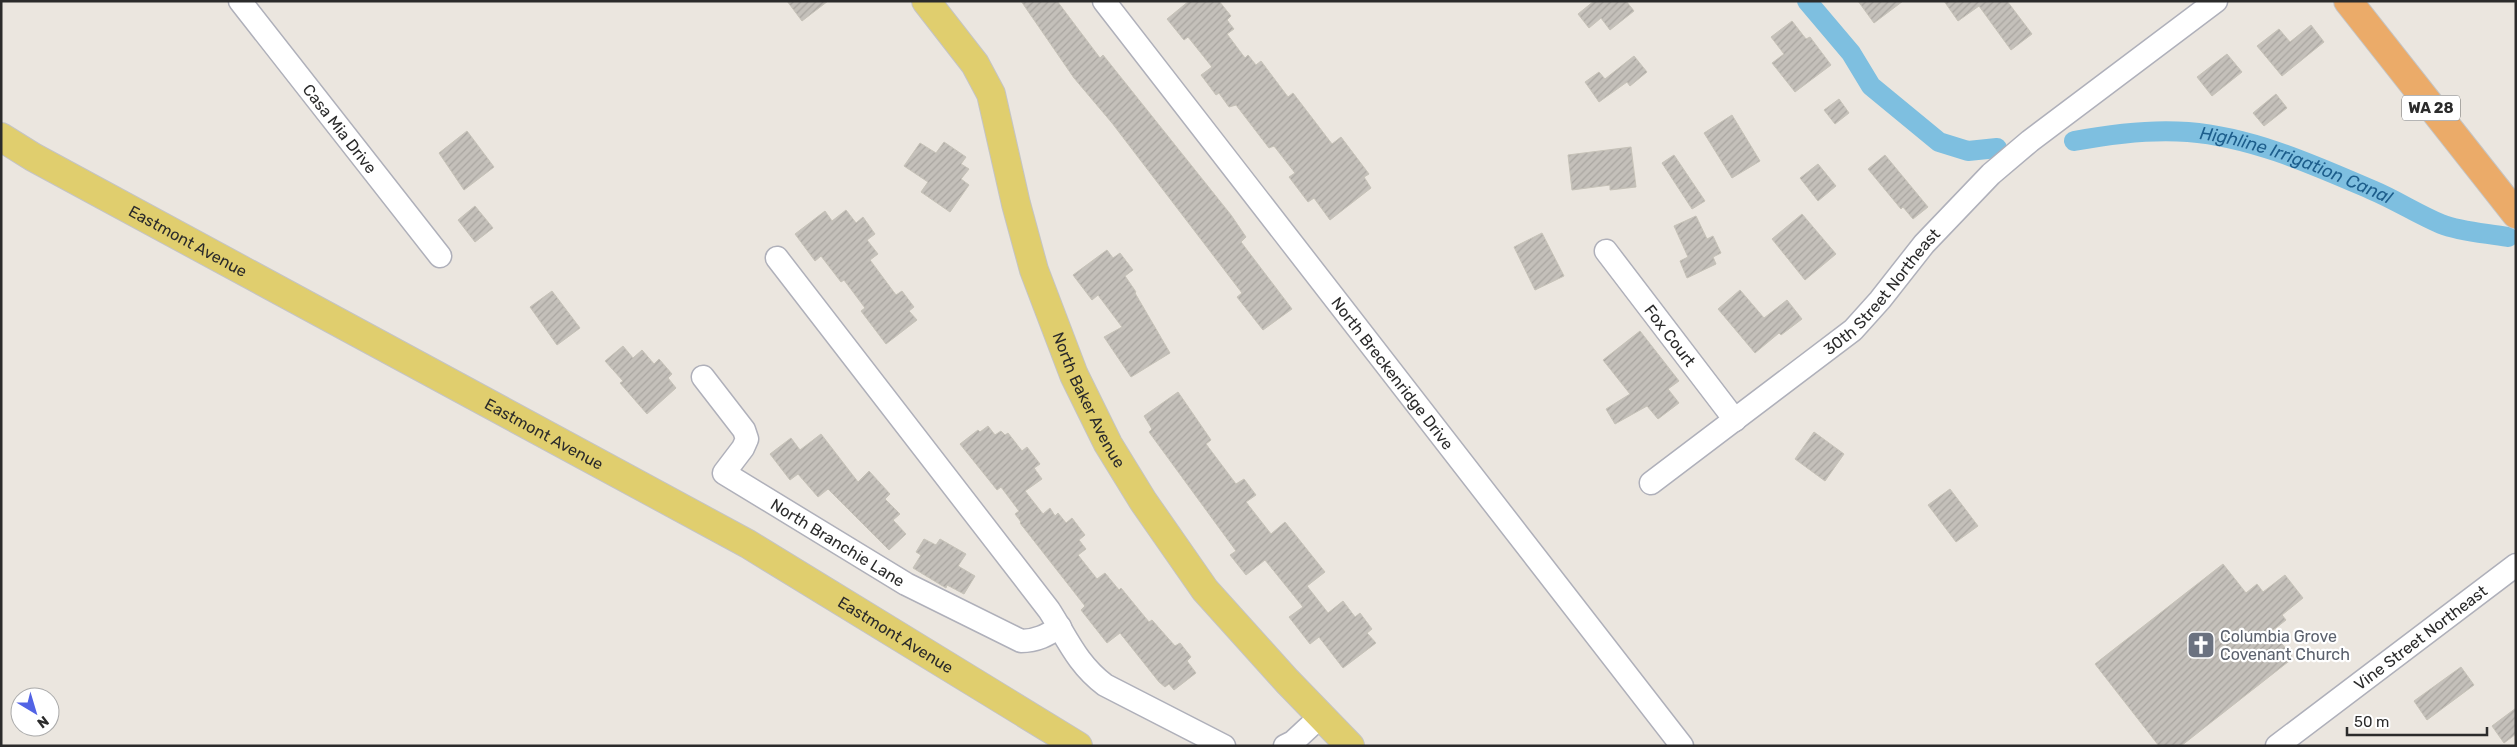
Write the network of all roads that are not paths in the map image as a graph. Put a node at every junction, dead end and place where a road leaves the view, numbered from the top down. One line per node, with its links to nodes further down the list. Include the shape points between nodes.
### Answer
1 (240, 1): 9 (street, Casa Mia Drive)
2 (926, 1): 16 (main road, North Baker Avenue, via 974,64 991,94 1034,270 1071,366 1108,444 1143,502 1205,590)
3 (1104, 1): 21 (street, North Breckenridge Drive)
4 (2216, 1): 12 (street, 30th Street Northeast, via 1991,174 1924,244 1853,330)
5 (2348, 1): 7 (highway, WA 28)
6 (1, 137): 17 (main road, Eastmont Avenue, via 748,544)
7 (2516, 214)
8 (1606, 251): 12 (street, Fox Court)
9 (440, 256)
10 (777, 258): 15 (street)
11 (704, 378): 15 (street, North Branchie Lane, via 748,438 724,473 906,584 1021,641 1033,641)
12 (1734, 420): 13 (street, 30th Street Northeast)
13 (1651, 484)
14 (2516, 565): 22 (street, Vine Street Northeast)
15 (1060, 627): 18 (street, via 1078,659 1105,685)
16 (1322, 716): 19 (street); 20 (main road, North Baker Avenue)
17 (1078, 746)
18 (1224, 746)
19 (1285, 746)
20 (1350, 746)
21 (1682, 746)
22 (2277, 746)

